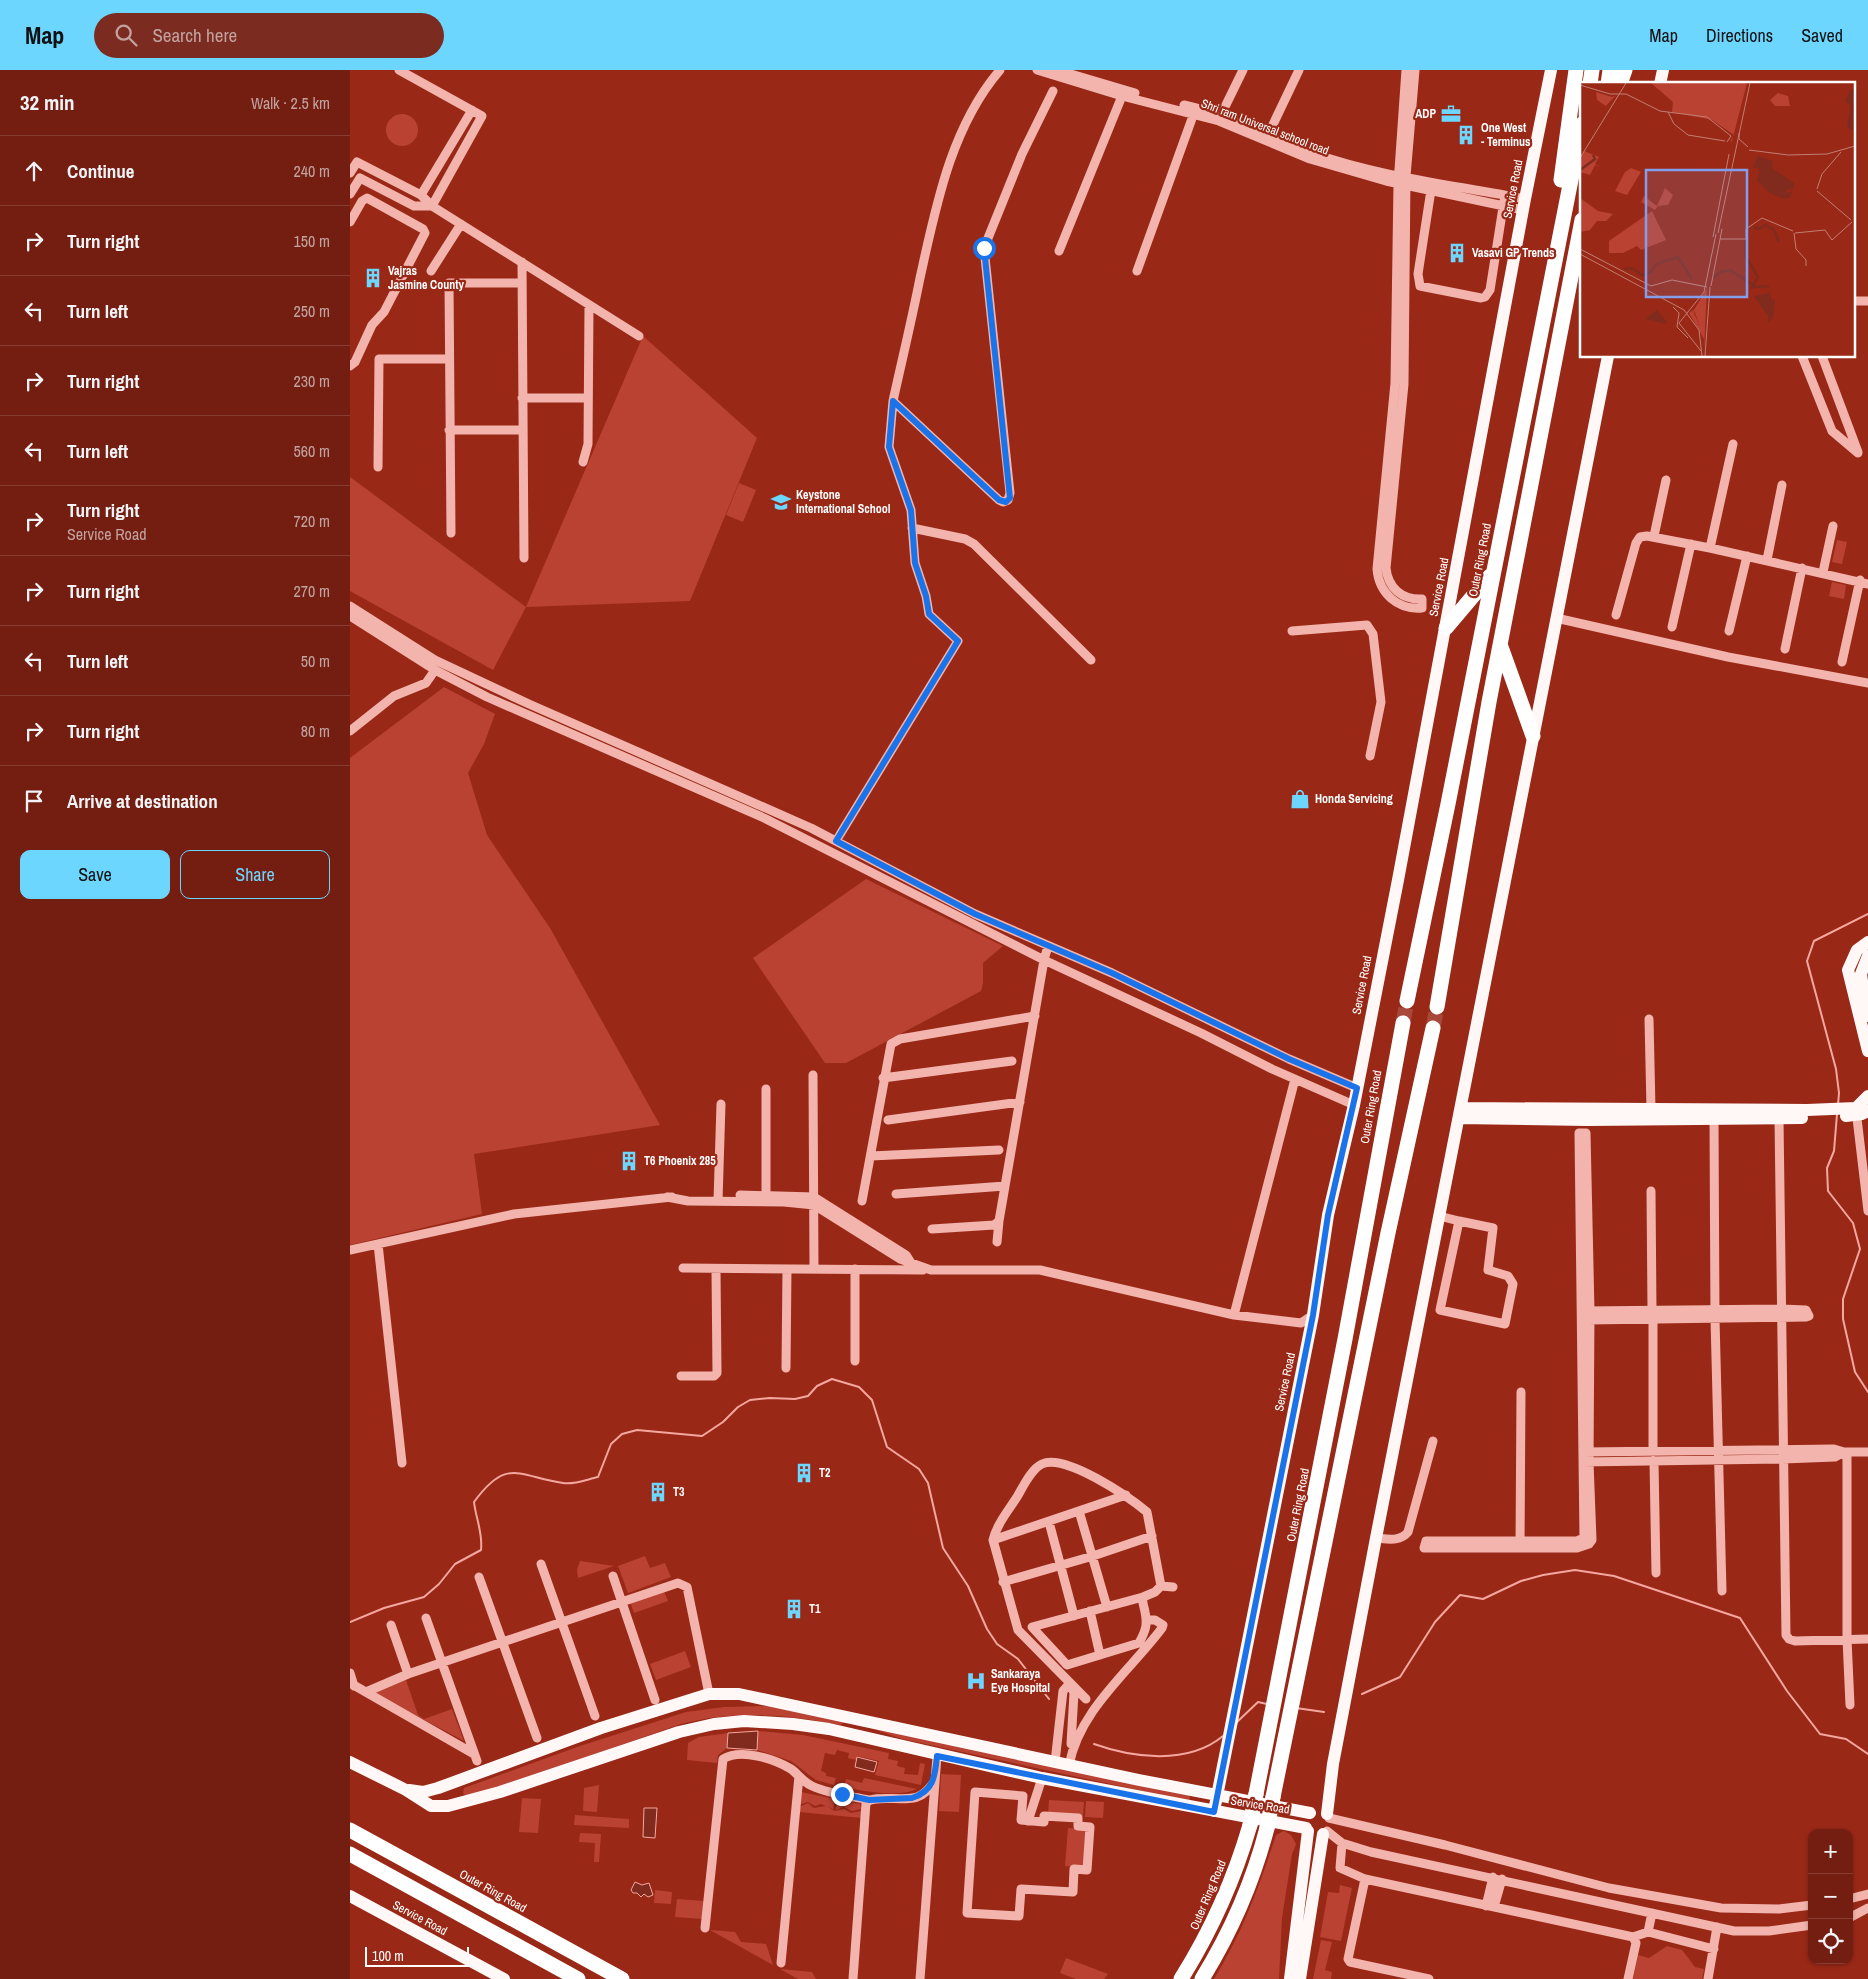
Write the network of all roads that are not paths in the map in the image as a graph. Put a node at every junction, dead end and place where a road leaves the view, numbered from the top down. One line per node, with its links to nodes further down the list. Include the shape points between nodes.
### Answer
1 (399, 70): 15 (street)
2 (1000, 70): 49 (street, via 978,99 937,202)
3 (1037, 70): 14 (street, Shri ram Universal school road)
4 (1057, 70): 17 (street, Shri ram Universal school road)
5 (1243, 70): 17 (street)
6 (1299, 70): 19 (street)
7 (1406, 70): 21 (street)
8 (1415, 70): 21 (street)
9 (1551, 70): 26 (main road, Service Road)
10 (1576, 70): 37 (highway)
11 (1625, 70): 12 (highway)
12 (1621, 82)
13 (1053, 91): 49 (street, via 1022,154 984,248 1010,493 1008,500 999,500)
14 (1122, 96): 16 (street, Shri ram Universal school road); 33 (street)
15 (472, 110): 24 (street); 28 (street, via 482,116)
16 (1194, 114): 21 (street, Shri ram Universal school road, via 1219,121 1310,159); 36 (street)
17 (1221, 115): 19 (street, Shri ram Universal school road)
18 (1580, 134): 37 (highway, Outer Ring Road)
19 (1268, 135): 21 (street, Shri ram Universal school road, via 1313,153)
20 (350, 173): 24 (street, via 357,162)
21 (1402, 180): 22 (street); 25 (street); 66 (street, via 1404,384)
22 (1431, 190): 27 (street); 27 (street, via 1418,274 1423,288 1481,298 1488,294)
23 (350, 194): 28 (street, via 360,178 414,206)
24 (421, 195): 28 (street)
25 (1505, 195): 26 (street); 27 (street)
26 (1524, 204): 27 (street); 76 (main road, Service Road)
27 (1503, 205)
28 (432, 206): 30 (street)
29 (350, 222): 46 (street, via 367,198 425,233 384,312 372,325 355,362)
30 (461, 224): 34 (street); 35 (street)
31 (1580, 231): 38 (highway)
32 (1580, 248): 38 (highway)
33 (1059, 251)
34 (522, 262): 39 (street); 40 (street)
35 (431, 270)
36 (1137, 271)
37 (1550, 278): 68 (highway, Outer Ring Road)
38 (1571, 282): 79 (highway)
39 (522, 283): 45 (street, via 450,283); 47 (street)
40 (589, 305): 41 (street); 48 (street)
41 (639, 336)
42 (1608, 358): 74 (main road)
43 (1803, 358): 44 (street, via 1832,431 1858,453)
44 (1823, 358)
45 (449, 359): 50 (street); 54 (street, via 378,358)
46 (350, 366)
47 (522, 398): 48 (street); 51 (street)
48 (588, 398): 53 (street, via 588,444)
49 (893, 401): 58 (street, via 889,447 911,510)
50 (449, 430): 51 (street); 59 (street)
51 (522, 430): 64 (street)
52 (1733, 444): 62 (street)
53 (582, 462)
54 (378, 468)
55 (1666, 480): 60 (street)
56 (1782, 485): 65 (street)
57 (1832, 526): 69 (street)
58 (912, 528): 81 (street, via 965,539 974,544); 92 (street, via 915,563 929,614 958,641)
59 (451, 533)
60 (1654, 536): 61 (street); 72 (street, via 1640,537 1636,544)
61 (1691, 544): 62 (street); 75 (street)
62 (1710, 548): 63 (street)
63 (1747, 556): 65 (street); 78 (street)
64 (524, 558)
65 (1767, 560): 67 (street)
66 (1382, 563): 66 (street, via 1393,588 1406,597 1422,599 1422,608 1403,606 1386,594 1379,582)
67 (1802, 568): 69 (street); 80 (street)
68 (1493, 572): 76 (highway); 90 (highway, Outer Ring Road)
69 (1822, 572): 70 (street)
70 (1864, 582): 82 (street)
71 (350, 606): 89 (street, via 435,660)
72 (1616, 615)
73 (350, 616): 83 (street)
74 (1557, 616): 84 (street); 85 (street, via 1728,657); 87 (main road)
75 (1672, 627)
76 (1446, 628): 113 (main road, Service Road)
77 (1292, 631): 88 (street, via 1367,625 1373,634 1381,702)
78 (1729, 631)
79 (1500, 645): 87 (highway); 91 (highway)
80 (1784, 649)
81 (1092, 660)
82 (1842, 662)
83 (434, 670): 86 (street, via 426,682 394,696); 89 (street, via 487,697)
84 (1868, 679)
85 (1868, 683)
86 (350, 732)
87 (1533, 736): 122 (main road)
88 (1370, 756)
89 (683, 777): 92 (street); 96 (street)
90 (1446, 813): 91 (highway); 98 (highway, Outer Ring Road)
91 (1468, 816): 99 (highway)
92 (836, 841): 94 (street, via 975,914)
93 (1868, 942): 107 (main road, via 1856,951 1848,972)
94 (1048, 946): 96 (street); 97 (street)
95 (1868, 956): 103 (main road, via 1861,974)
96 (1044, 960): 100 (street); 101 (street)
97 (1165, 1000): 100 (street); 106 (street)
98 (1407, 1001)
99 (1437, 1007)
100 (1159, 1015): 108 (street)
101 (1035, 1016): 111 (street, via 895,1041 889,1049); 116 (street)
102 (1650, 1019): 119 (street)
103 (1868, 1019)
104 (1402, 1022): 257 (highway, Outer Ring Road, bridge, via 1250,1825 1223,1902)
105 (1433, 1028): 258 (highway, bridge, via 1267,1828 1239,1909)
106 (1256, 1043): 108 (street); 113 (street)
107 (1868, 1051)
108 (1248, 1058): 112 (street)
109 (1012, 1061): 111 (street)
110 (813, 1075): 133 (street)
111 (883, 1078): 127 (street)
112 (1295, 1079): 118 (street); 150 (street)
113 (1357, 1088): 118 (main road, Service Road)
114 (766, 1089): 131 (street)
115 (1868, 1096): 120 (main road)
116 (1020, 1102): 124 (street); 128 (street)
117 (721, 1104): 132 (street)
118 (1354, 1105): 152 (main road, Service Road, via 1328,1215)
119 (1651, 1109): 121 (main road); 122 (main road)
120 (1860, 1111): 121 (main road); 135 (street)
121 (1837, 1112): 123 (main road)
122 (1460, 1113): 125 (main road); 136 (main road)
123 (1779, 1119): 125 (main road); 149 (street)
124 (888, 1120)
125 (1714, 1120): 151 (street)
126 (999, 1150): 127 (street)
127 (871, 1156): 134 (street)
128 (1005, 1186): 130 (street); 138 (street)
129 (1652, 1191): 153 (street)
130 (896, 1194)
131 (766, 1195): 132 (street); 133 (street)
132 (718, 1198): 133 (street); 141 (street, via 688,1201 668,1197 514,1214)
133 (814, 1201): 146 (street); 148 (street, via 842,1225 900,1259)
134 (862, 1201)
135 (1868, 1211)
136 (1439, 1216): 137 (street); 172 (main road)
137 (1459, 1221): 137 (street, via 1440,1310 1505,1324 1513,1284 1508,1276 1488,1270 1493,1228)
138 (999, 1222): 139 (street); 140 (street)
139 (932, 1229)
140 (997, 1242)
141 (378, 1244): 142 (street); 167 (street)
142 (350, 1250)
143 (683, 1268): 144 (street)
144 (716, 1269): 145 (street); 157 (street, via 717,1373 714,1376)
145 (787, 1269): 146 (street); 156 (street)
146 (814, 1270): 147 (street)
147 (854, 1270): 148 (street); 155 (street)
148 (931, 1270): 150 (street, via 1040,1270)
149 (1781, 1313): 151 (street); 163 (street)
150 (1234, 1314): 152 (street, via 1301,1323)
151 (1716, 1314): 153 (street); 165 (street)
152 (1313, 1315): 224 (main road, Service Road)
153 (1653, 1315): 154 (street); 164 (street)
154 (1586, 1316): 154 (street, via 1579,1133 1586,1133); 160 (street)
155 (854, 1361)
156 (786, 1368)
157 (682, 1376)
158 (1521, 1392): 174 (street)
159 (1433, 1441): 172 (street, via 1408,1532 1397,1539)
160 (1586, 1452): 164 (street); 166 (street)
161 (1846, 1452): 162 (street); 163 (street, via 1834,1449); 196 (street)
162 (1868, 1452)
163 (1783, 1455): 165 (street); 196 (street, via 1786,1635 1795,1641)
164 (1654, 1456): 165 (street); 166 (street); 178 (street)
165 (1718, 1456): 184 (street)
166 (1586, 1462): 174 (street, via 1589,1544 1577,1548)
167 (402, 1463)
168 (1126, 1495): 169 (street); 171 (street, via 1147,1512); 173 (street, via 1063,1463 1040,1464)
169 (1079, 1511): 170 (street); 175 (street)
170 (1048, 1522): 173 (street); 177 (street)
171 (1152, 1536): 175 (street); 182 (street)
172 (1376, 1538): 230 (main road, via 1333,1764)
173 (992, 1540): 181 (street)
174 (1520, 1545): 174 (street, via 1424,1548 1426,1541)
175 (1093, 1556): 177 (street); 187 (street)
176 (541, 1564): 192 (street)
177 (1061, 1566): 181 (street); 189 (street)
178 (1656, 1573)
179 (613, 1576): 186 (street)
180 (479, 1577): 198 (street)
181 (1003, 1582): 195 (street)
182 (1161, 1586): 183 (street); 185 (street)
183 (1173, 1587)
184 (1722, 1591)
185 (1143, 1597): 187 (street); 191 (street)
186 (622, 1601): 192 (street); 206 (street, via 678,1583 687,1587); 210 (street)
187 (1107, 1607): 188 (street)
188 (1090, 1611): 189 (street); 199 (street)
189 (1074, 1616): 194 (street)
190 (426, 1618): 200 (street)
191 (1147, 1620): 199 (street, via 1139,1643); 218 (street, via 1155,1620 1163,1625 1162,1628 1089,1716)
192 (563, 1622): 198 (street); 212 (street)
193 (391, 1625): 202 (street)
194 (1032, 1627): 195 (street); 199 (street, via 1067,1664)
195 (1018, 1630): 203 (street)
196 (1847, 1639): 197 (street); 211 (street)
197 (1868, 1639)
198 (502, 1642): 200 (street); 215 (street)
199 (1100, 1655)
200 (443, 1662): 202 (street); 205 (street, via 475,1757)
201 (350, 1672): 204 (street)
202 (408, 1674): 205 (street)
203 (1070, 1683): 207 (street); 208 (street); 209 (street)
204 (352, 1684): 205 (street)
205 (366, 1692)
206 (709, 1694): 213 (main road, via 739,1694); 222 (main road, via 601,1728)
207 (1062, 1697): 208 (street); 218 (street)
208 (1074, 1698): 218 (street, via 1071,1744)
209 (1086, 1699)
210 (655, 1700)
211 (1850, 1705)
212 (595, 1716)
213 (859, 1720): 214 (main road); 218 (main road)
214 (855, 1735): 216 (main road); 226 (main road, via 793,1724 744,1721 714,1724 678,1732)
215 (537, 1738)
216 (937, 1756): 220 (main road); 221 (street)
217 (350, 1762): 223 (main road)
218 (1063, 1764): 224 (main road)
219 (798, 1776): 225 (street, via 813,1786); 247 (street, via 792,1769 766,1759 741,1755 723,1759); 251 (street)
220 (1042, 1778): 227 (main road); 229 (street)
221 (935, 1780): 225 (street, via 927,1791 912,1798); 256 (street)
222 (454, 1782): 223 (main road, via 423,1792); 226 (main road)
223 (406, 1790): 226 (main road, via 432,1806)
224 (1218, 1794): 227 (main road, Service Road); 228 (main road)
225 (869, 1800): 255 (street, via 865,1810)
226 (465, 1802)
227 (1214, 1812): 231 (main road, Service Road, via 1288,1822)
228 (1310, 1813): 230 (main road, via 1317,1810); 231 (main road, Service Road, via 1306,1820)
229 (1028, 1821): 229 (street, via 1021,1820 1023,1796 975,1792 967,1913 1019,1916 1021,1889 1072,1892 1074,1869 1087,1870 1090,1827 1078,1826 1078,1818 1044,1816 1044,1822)
230 (1327, 1824): 231 (main road, Service Road, via 1315,1835); 233 (street); 240 (street, via 1637,1893 1722,1908 1779,1909); 260 (main road)
231 (1307, 1829): 259 (main road)
232 (350, 1830): 254 (highway, Outer Ring Road)
233 (1342, 1843): 235 (street); 236 (street, via 1340,1868)
234 (350, 1854): 253 (highway)
235 (1497, 1878): 241 (street); 243 (street)
236 (1365, 1879): 241 (street); 261 (street, via 1348,1959)
237 (1868, 1894): 239 (street)
238 (350, 1896): 252 (main road, Service Road)
239 (1853, 1898)
240 (1808, 1905)
241 (1490, 1906): 249 (street)
242 (1868, 1908): 244 (street)
243 (1652, 1913): 246 (street); 248 (street)
244 (1853, 1916)
245 (1808, 1926): 246 (street, via 1769,1931)
246 (1717, 1927): 250 (street)
247 (705, 1928)
248 (1648, 1932): 249 (street); 250 (street)
249 (1633, 1937): 262 (street, via 1636,1943)
250 (1714, 1949): 263 (street)
251 (781, 1963)
252 (504, 1979)
253 (578, 1979)
254 (622, 1979)
255 (853, 1979)
256 (920, 1979)
257 (1181, 1979)
258 (1202, 1979)
259 (1290, 1979)
260 (1300, 1979)
261 (1429, 1979)
262 (1628, 1979)
263 (1708, 1979)

